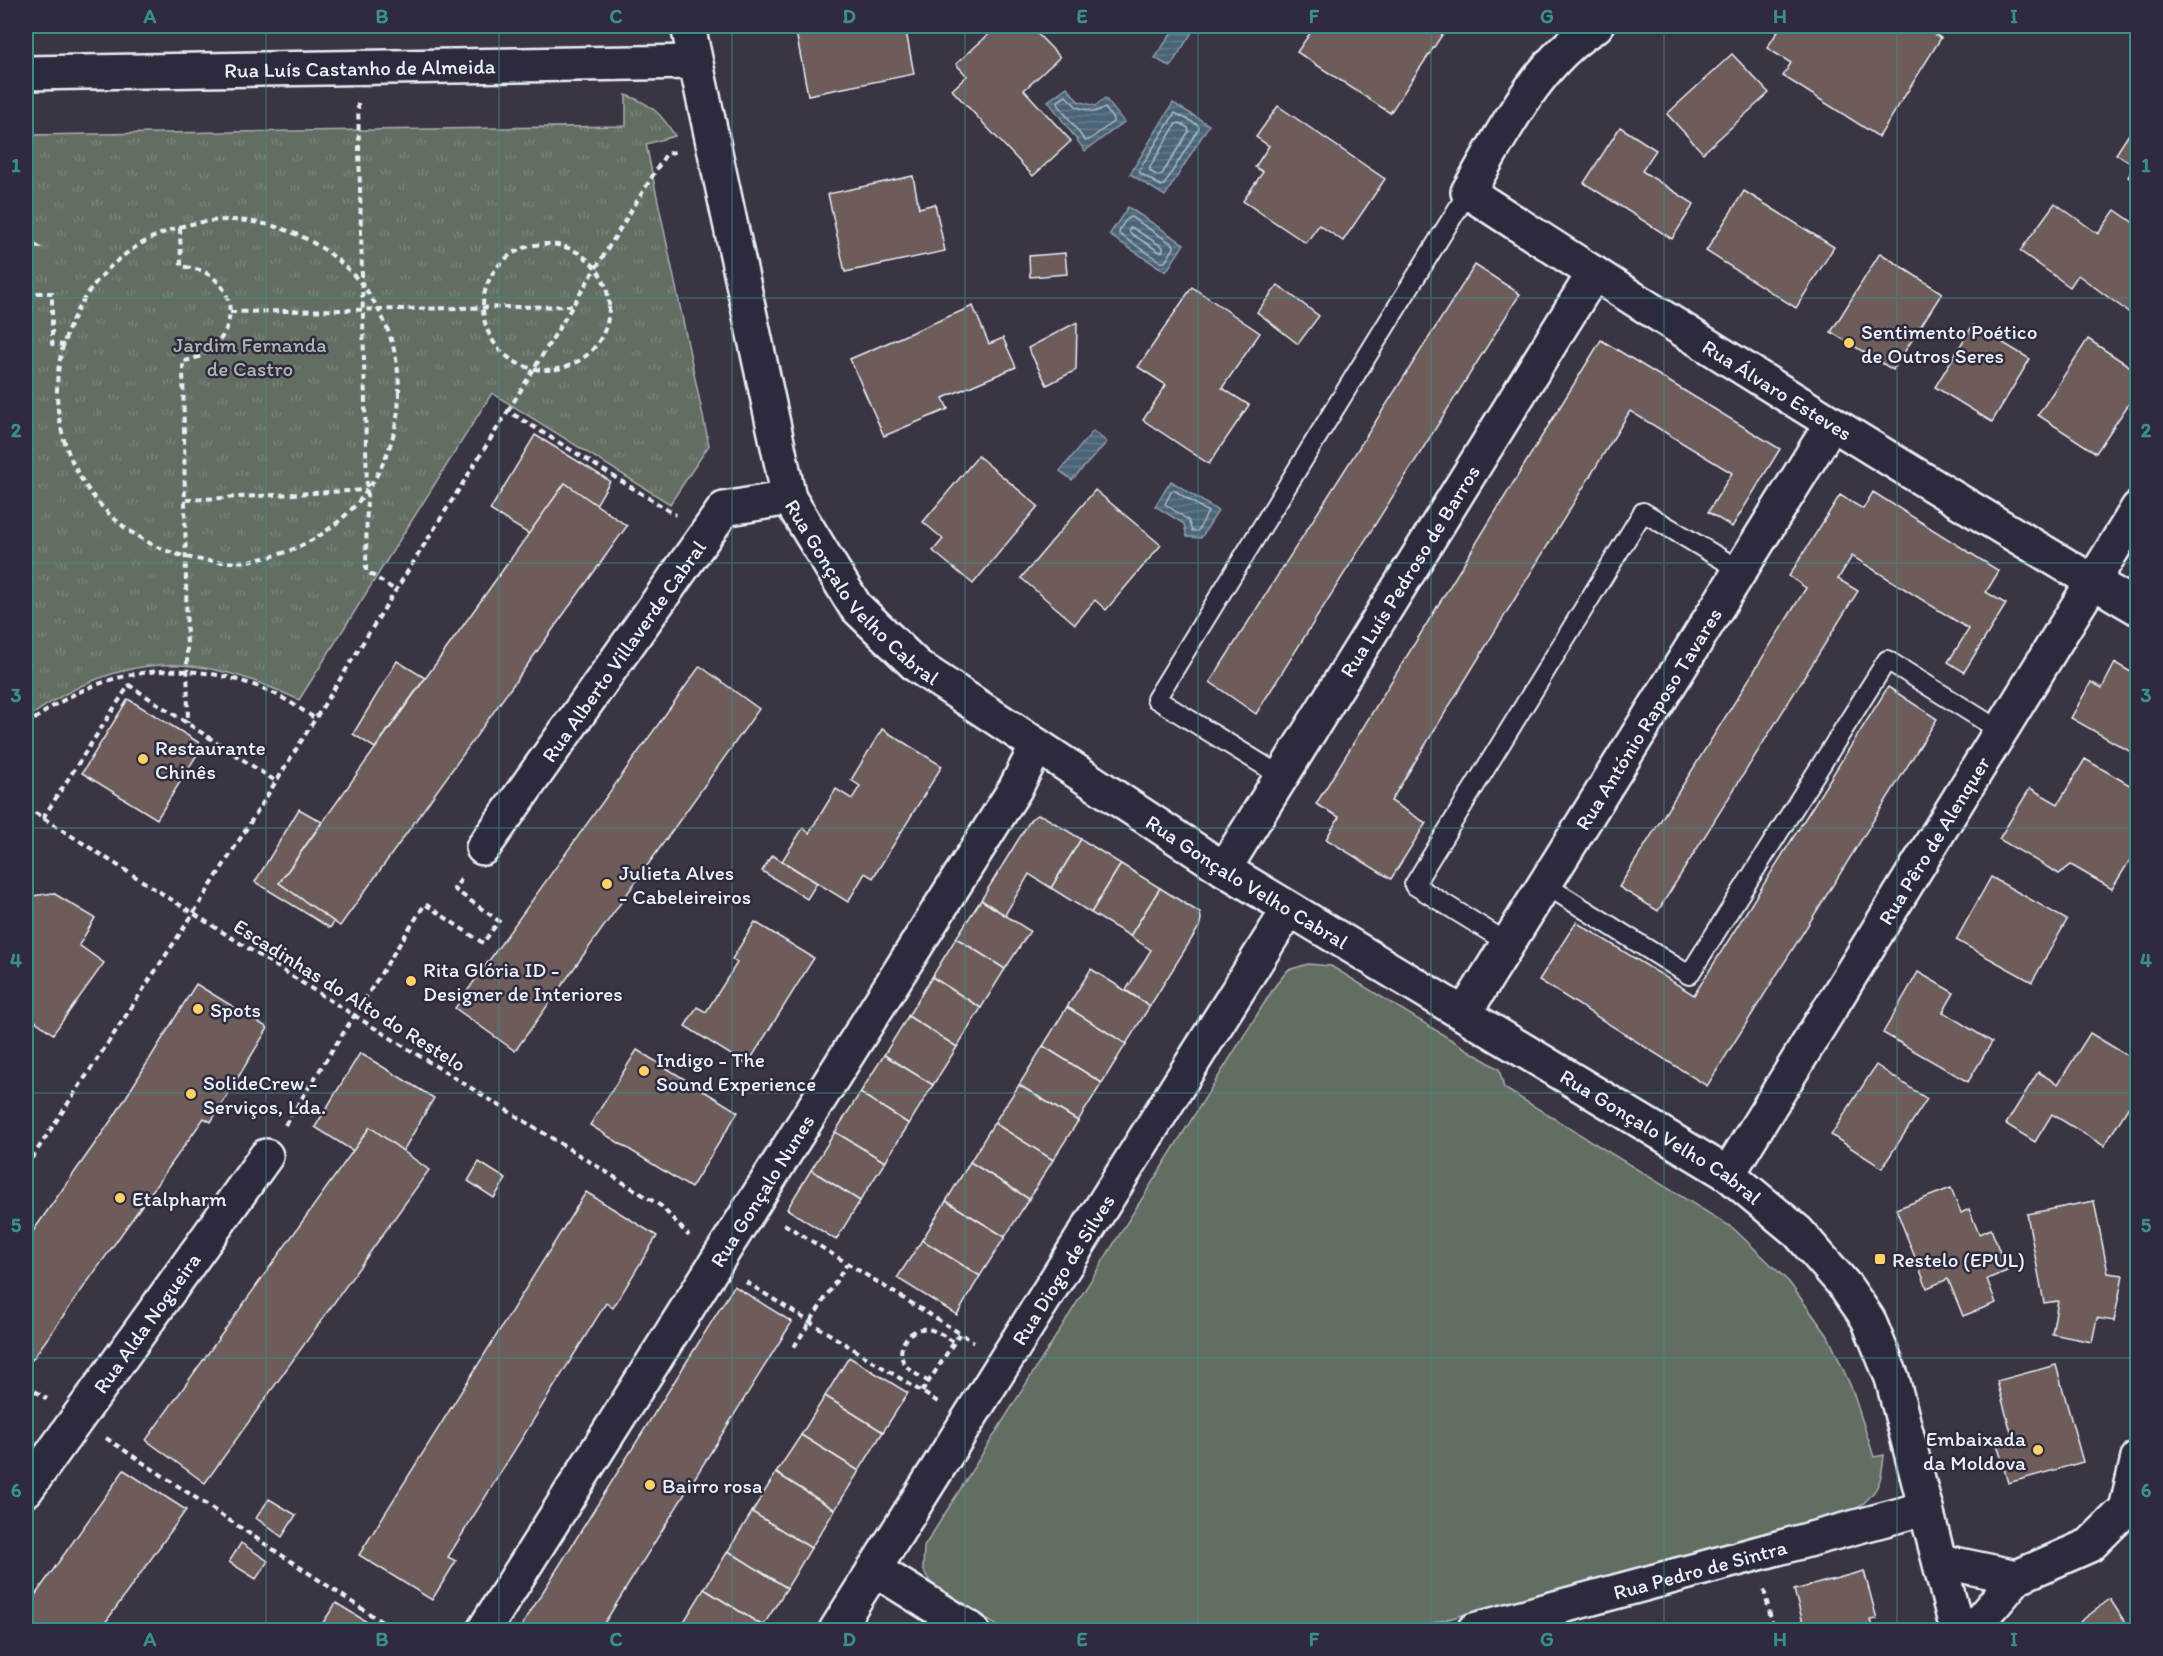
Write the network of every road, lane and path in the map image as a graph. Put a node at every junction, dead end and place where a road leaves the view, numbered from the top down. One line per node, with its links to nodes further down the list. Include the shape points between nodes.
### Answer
1 (688, 26): 3 (street, Rua Gonçalo Velho Cabral)
2 (1596, 26): 7 (street, via 1578,36 1527,92)
3 (695, 62): 4 (street, Rua Luís Castanho de Almeida); 6 (street, Rua Gonçalo Velho Cabral)
4 (358, 67): 5 (street, Rua Luís Castanho de Almeida); 11 (path)
5 (26, 73)
6 (712, 144): 9 (path, via 666,154); 23 (street, Rua Gonçalo Velho Cabral)
7 (1468, 192): 10 (street, Rua Álvaro Esteves); 38 (lane, via 1156,699)
8 (180, 228): 11 (path, via 231,221 265,225 298,236 328,253); 17 (path, via 181,266 217,281); 18 (path, via 132,249 105,271 84,298)
9 (596, 268): 13 (path); 14 (path, via 567,247 525,247 506,258 491,274); 19 (path, via 608,290 610,310 597,348 563,369)
10 (1594, 273): 21 (street, Rua Álvaro Esteves); 38 (street, Rua Luís Pedroso de Barros)
11 (362, 287): 15 (path); 16 (path)
12 (26, 293): 18 (path, via 52,293 52,344)
13 (573, 306): 14 (path); 19 (path)
14 (483, 308): 15 (path); 19 (path, via 490,338 504,355)
15 (378, 310): 16 (path); 22 (path, via 397,369 399,404 393,438)
16 (362, 311): 17 (path); 22 (path)
17 (230, 312): 24 (path, via 219,343 201,357 183,361)
18 (64, 345): 27 (path, via 56,388 58,415 74,466 104,509 123,526 146,541)
19 (534, 369): 20 (path)
20 (508, 411): 26 (path); 30 (path)
21 (1832, 423): 28 (street, Rua António Raposo Tavares); 29 (street, Rua Álvaro Esteves)
22 (367, 490): 24 (path); 27 (path, via 343,518 299,547 248,561); 30 (path, via 366,571)
23 (789, 498): 26 (street, Rua Alberto Villaverde Cabral, via 724,509); 37 (street, Rua Gonçalo Velho Cabral, via 855,606 917,666)
24 (186, 500): 27 (path)
25 (2138, 508): 29 (street, Rua Pêro de Alenquer)
26 (707, 534): 42 (street, Rua Alberto Villaverde Cabral)
27 (187, 557): 32 (path)
28 (1740, 570): 44 (street, Rua António Raposo Tavares); 48 (lane, via 1643,512 1414,885)
29 (2092, 582): 31 (street, Rua Álvaro Esteves); 36 (street, Rua Pêro de Alenquer)
30 (395, 590): 33 (path)
31 (2138, 608)
32 (188, 672): 33 (path, via 234,679 264,689); 34 (path); 35 (path, via 150,671 97,683 68,696)
33 (316, 719): 39 (path)
34 (188, 723): 39 (path); 41 (path, via 129,685)
35 (26, 726)
36 (2000, 730): 44 (lane, via 1887,660 1689,975); 53 (street, Rua Pêro de Alenquer)
37 (1037, 746): 43 (street, Rua Gonçalo Velho Cabral); 54 (street, Rua Gonçalo Nunes, via 1008,799)
38 (1281, 776): 43 (street, Rua Luís Pedroso de Barros)
39 (277, 782): 47 (path)
40 (26, 807): 41 (path, Escadinhas do Alto do Restelo)
41 (42, 819): 47 (path, Escadinhas do Alto do Restelo)
42 (483, 848)
43 (1224, 869): 46 (street, Rua Gonçalo Velho Cabral)
44 (1544, 884): 48 (street, Rua António Raposo Tavares)
45 (454, 889): 50 (path, via 499,921 483,943 424,904)
46 (1289, 909): 49 (street, Rua Gonçalo Velho Cabral); 67 (street, Rua Diogo de Silves)
47 (193, 914): 50 (path, Escadinhas do Alto do Restelo); 52 (path)
48 (1508, 943): 49 (street, Rua António Raposo Tavares)
49 (1464, 1014): 53 (street, Rua Gonçalo Velho Cabral)
50 (353, 1015): 51 (path); 55 (path, Escadinhas do Alto do Restelo)
51 (266, 1156): 64 (street, Rua Alda Nogueira)
52 (26, 1167)
53 (1728, 1174): 65 (street, Rua Gonçalo Velho Cabral, via 1798,1232 1868,1319 1892,1378)
54 (753, 1205): 56 (street, Rua Gonçalo Nunes); 57 (path)
55 (661, 1206)
56 (716, 1264): 58 (path); 70 (street, Rua Gonçalo Nunes)
57 (847, 1264): 58 (path); 59 (path, via 960,1333)
58 (810, 1322): 60 (path); 61 (path, via 922,1392)
59 (954, 1342): 61 (path); 61 (path, via 922,1329 904,1341 904,1362)
60 (794, 1347)
61 (929, 1382)
62 (2138, 1458): 68 (street, via 2126,1509 2090,1545)
63 (166, 1478): 69 (path)
64 (26, 1490)
65 (1926, 1508): 66 (street, Rua Gonçalo Velho Cabral); 73 (street, Rua Pedro de Sintra)
66 (1940, 1561): 68 (street); 74 (street, Rua Gonçalo Velho Cabral)
67 (874, 1569): 71 (street, Rua Diogo de Silves); 72 (street)
68 (2017, 1577): 75 (street)
69 (394, 1630)
70 (484, 1630)
71 (836, 1630)
72 (972, 1630)
73 (1474, 1630)
74 (1957, 1630)
75 (1972, 1630)

